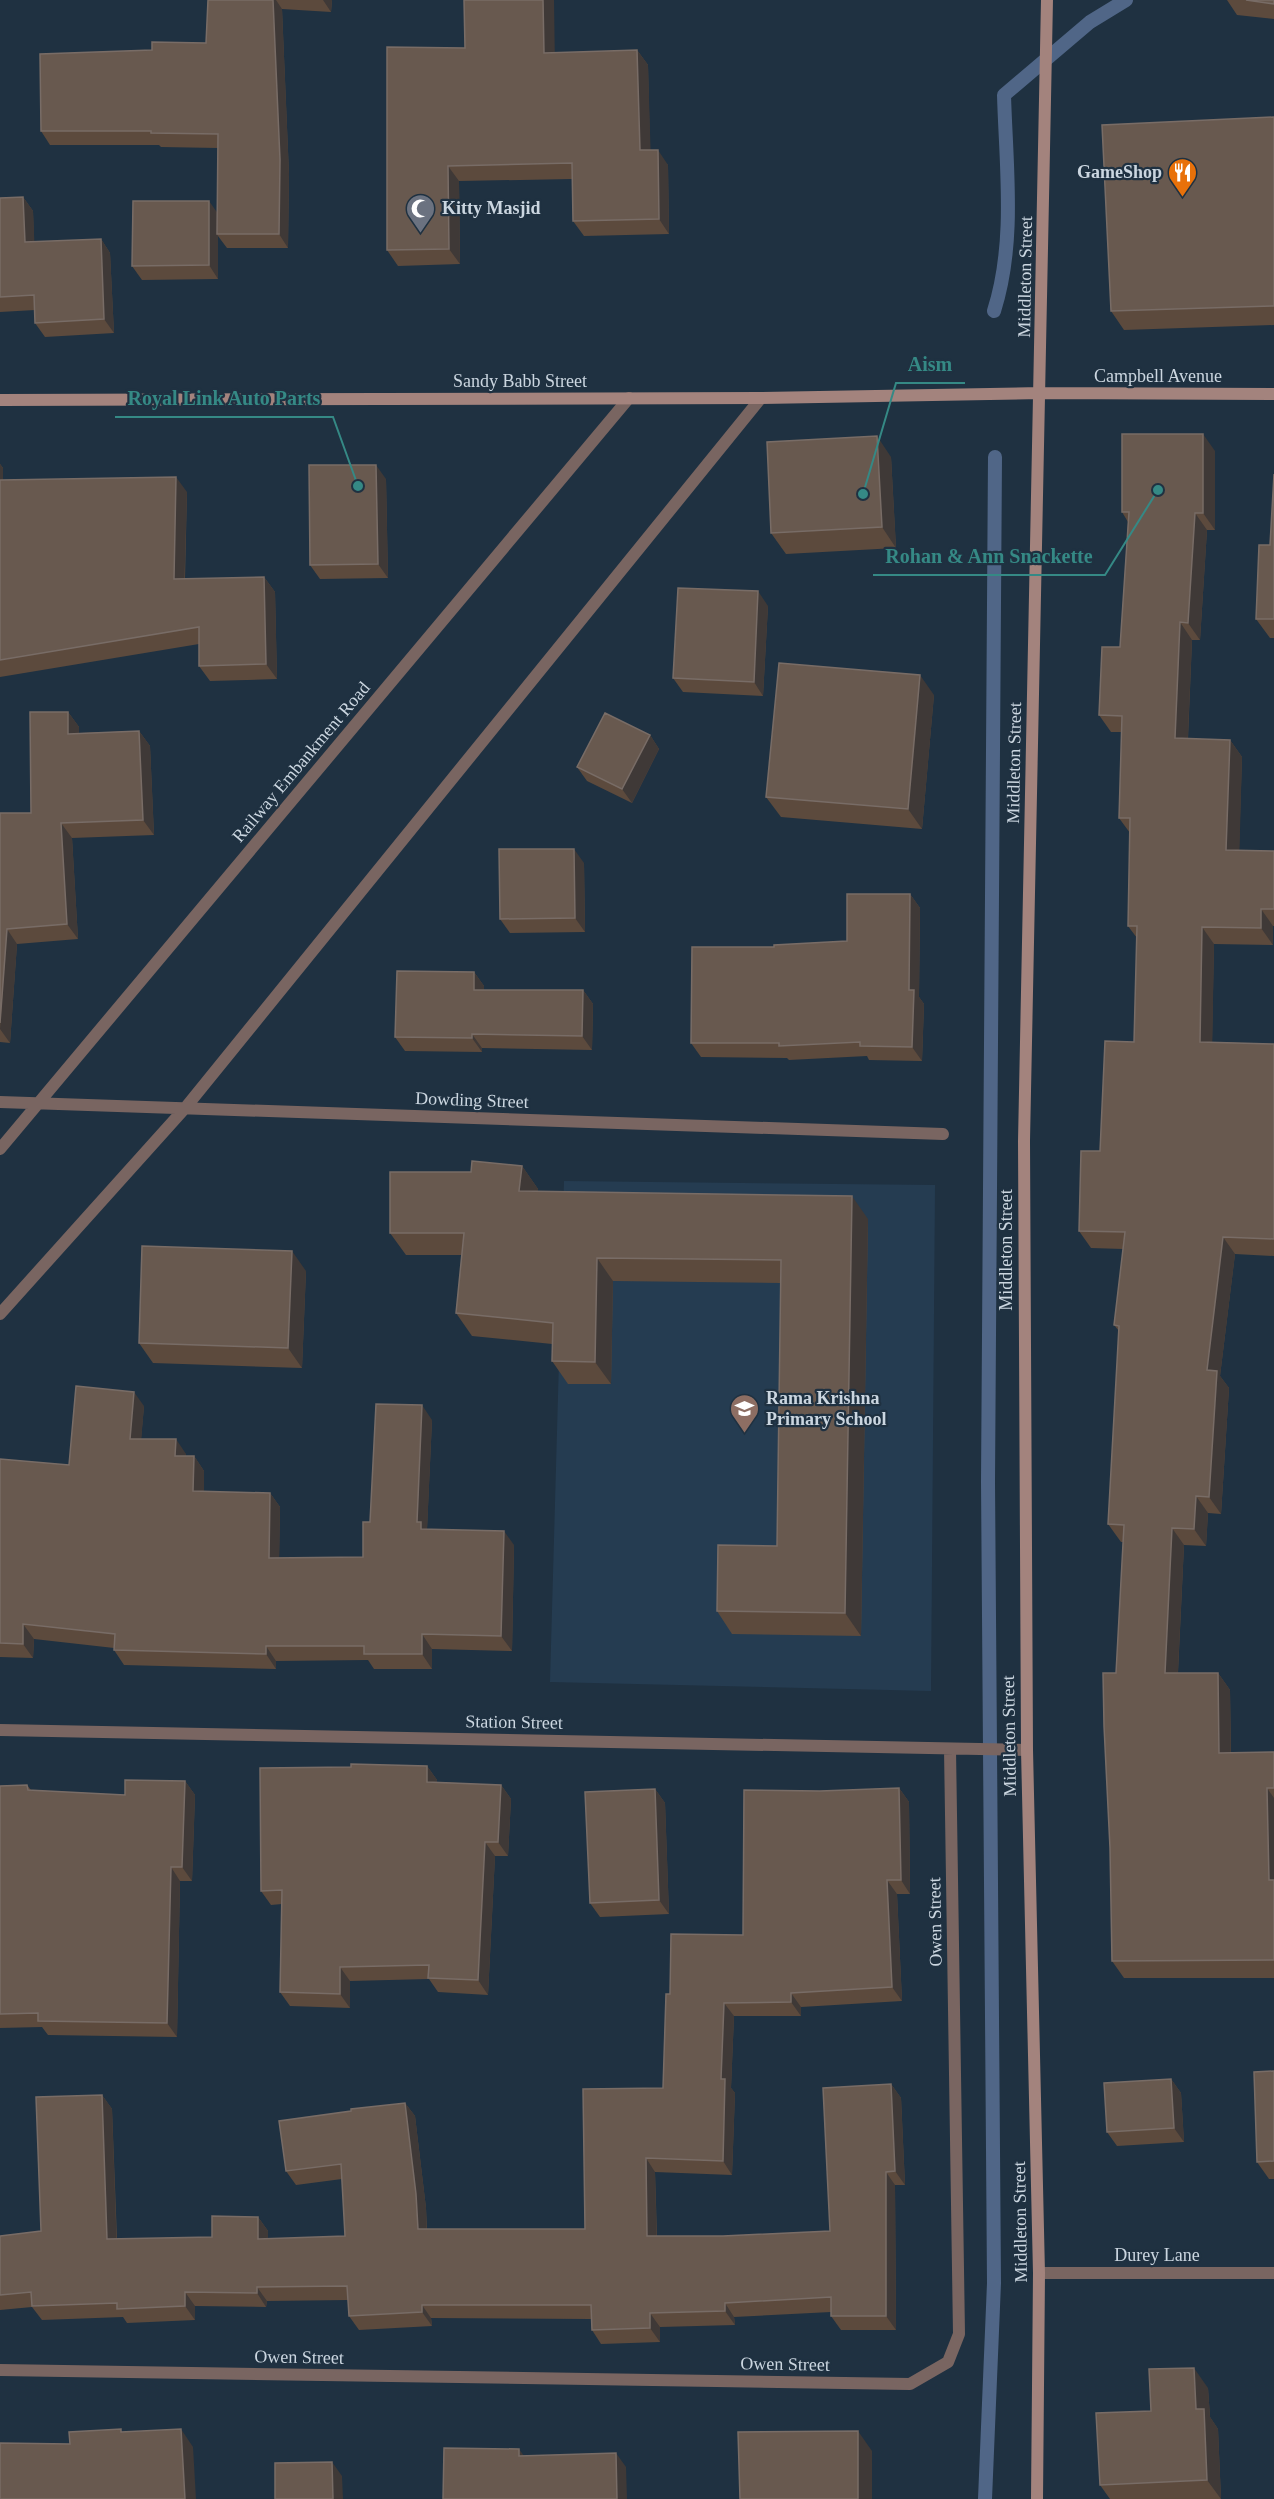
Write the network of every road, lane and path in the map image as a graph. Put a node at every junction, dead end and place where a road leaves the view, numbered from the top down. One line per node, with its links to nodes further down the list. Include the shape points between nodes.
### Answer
1 (1047, 0): 2 (street, Middleton Street)
2 (1041, 393): 3 (street, Campbell Avenue); 5 (street, Sandy Babb Street); 15 (street, Middleton Street, via 1024,1141)
3 (1274, 394)
4 (630, 398): 5 (street, Sandy Babb Street); 6 (street, Sandy Babb Street); 8 (street, Railway Embankment Road)
5 (761, 398): 9 (street)
6 (0, 400)
7 (0, 1102): 8 (street, Dowding Street)
8 (40, 1102): 9 (street, Dowding Street); 11 (street, Railway Embankment Road)
9 (186, 1107): 10 (street, Dowding Street); 12 (street)
10 (943, 1134)
11 (0, 1149)
12 (0, 1314)
13 (0, 1730): 14 (street, Station Street)
14 (950, 1749): 15 (street, Station Street); 18 (street, Owen Street, via 959,2334 948,2362 910,2384)
15 (1027, 1750): 16 (street, Middleton Street)
16 (1039, 2273): 17 (street, Durey Lane); 19 (street, Middleton Street)
17 (1274, 2273)
18 (0, 2370)
19 (1037, 2499)

